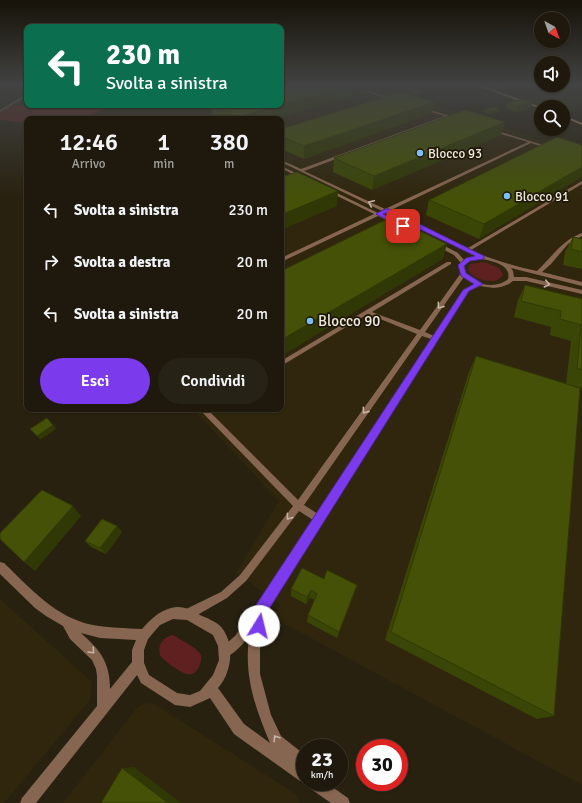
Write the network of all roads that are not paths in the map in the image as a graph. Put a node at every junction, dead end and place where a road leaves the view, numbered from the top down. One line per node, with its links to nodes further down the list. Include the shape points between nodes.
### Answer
1 (428, 123): 7 (lane)
2 (486, 128): 3 (lane)
3 (531, 142): 4 (lane); 11 (lane)
4 (553, 149)
5 (284, 162): 7 (lane)
6 (284, 168): 8 (lane)
7 (301, 170): 8 (lane); 11 (lane, one-way to 7)
8 (294, 173): 9 (lane); 12 (lane)
9 (287, 176)
10 (582, 182): 16 (lane)
11 (387, 211): 12 (lane); 16 (lane)
12 (379, 214): 13 (lane); 18 (lane)
13 (398, 224)
14 (582, 234): 21 (lane, via 566,243)
15 (431, 241): 19 (lane, via 456,254)
16 (468, 250): 17 (lane)
17 (482, 257): 19 (lane); 22 (lane)
18 (284, 259)
19 (463, 262): 24 (lane)
20 (449, 263): 30 (lane)
21 (549, 263): 23 (lane); 25 (lane)
22 (504, 264): 23 (lane); 26 (lane, via 510,269)
23 (538, 273): 25 (lane)
24 (463, 274): 27 (lane); 31 (lane, one-way to 31)
25 (552, 276): 28 (lane)
26 (512, 279): 27 (lane, via 502,285); 29 (lane, one-way to 29, via 526,279)
27 (480, 284): 32 (lane, via 466,290)
28 (582, 284)
29 (582, 292)
30 (368, 312): 31 (lane); 33 (lane)
31 (421, 333): 32 (lane); 35 (lane, one-way to 35)
32 (434, 338): 36 (lane)
33 (284, 362)
34 (206, 412): 35 (lane)
35 (298, 506): 36 (lane); 38 (lane, one-way to 38, via 243,578 224,595)
36 (319, 519): 39 (lane)
37 (0, 567): 40 (street, via 34,601)
38 (188, 614): 41 (street, via 172,613 156,621); 42 (street, via 217,631 224,645)
39 (257, 616): 42 (lane, via 239,640); 46 (street, one-way to 39, via 276,741 265,715 254,674 254,646 259,626)
40 (67, 622): 41 (street, via 86,629); 45 (street, one-way to 45, via 70,632 101,662 104,677)
41 (144, 635): 43 (street, via 138,650)
42 (224, 653): 44 (street, via 218,679)
43 (138, 664): 44 (street, via 145,679 175,699 190,701 204,695); 45 (street)
44 (210, 688): 47 (street, via 239,729)
45 (103, 706): 49 (street)
46 (296, 756)
47 (296, 770)
48 (327, 791): 50 (street)
49 (26, 803)
50 (343, 803)

